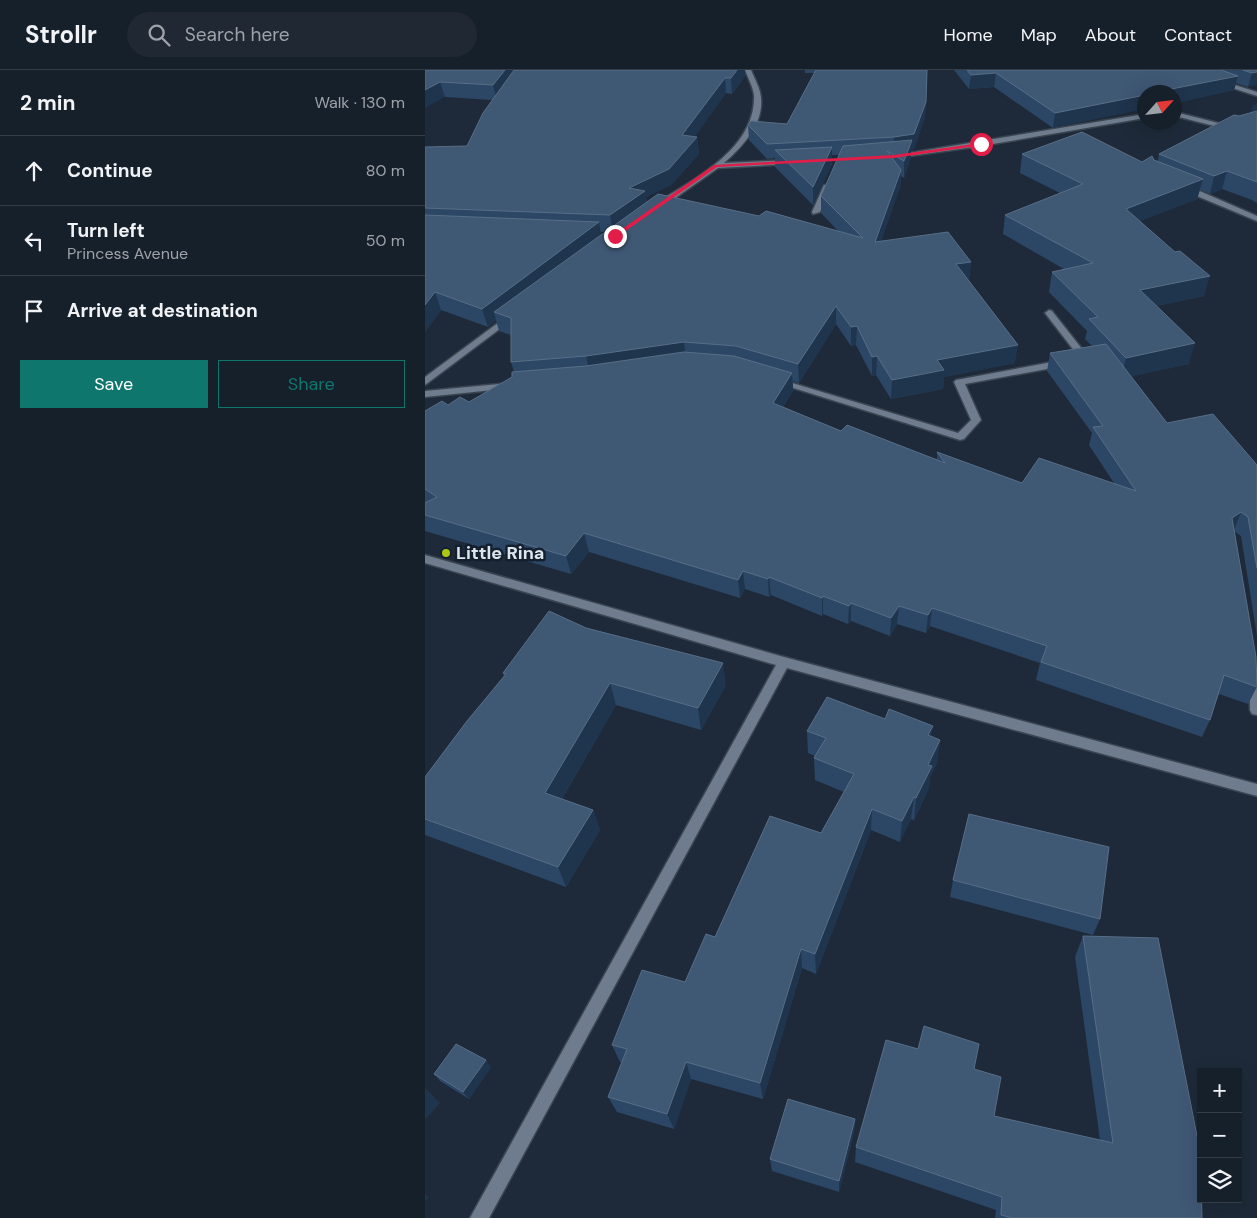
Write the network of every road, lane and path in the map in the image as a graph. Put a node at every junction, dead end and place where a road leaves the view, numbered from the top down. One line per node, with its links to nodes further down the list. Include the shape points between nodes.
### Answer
1 (748, 70): 9 (street, via 757,85 759,112 744,140)
2 (1211, 79): 3 (street)
3 (1257, 94)
4 (1182, 116): 6 (street, via 1234,129)
5 (1137, 117): 7 (street)
6 (1257, 123)
7 (885, 157)
8 (801, 162): 9 (street)
9 (716, 166): 12 (street)
10 (831, 177): 13 (street)
11 (1171, 182): 14 (street)
12 (654, 209)
13 (817, 212)
14 (1257, 219)
15 (520, 309): 18 (street)
16 (1049, 313): 17 (street, via 1085,359 959,382 976,420 960,437)
17 (767, 378)
18 (425, 382)
19 (522, 385): 20 (street)
20 (425, 394)
21 (425, 559): 23 (street)
22 (1252, 656): 24 (street)
23 (785, 662): 25 (street); 26 (street)
24 (1257, 710)
25 (1257, 790)
26 (479, 1218)

